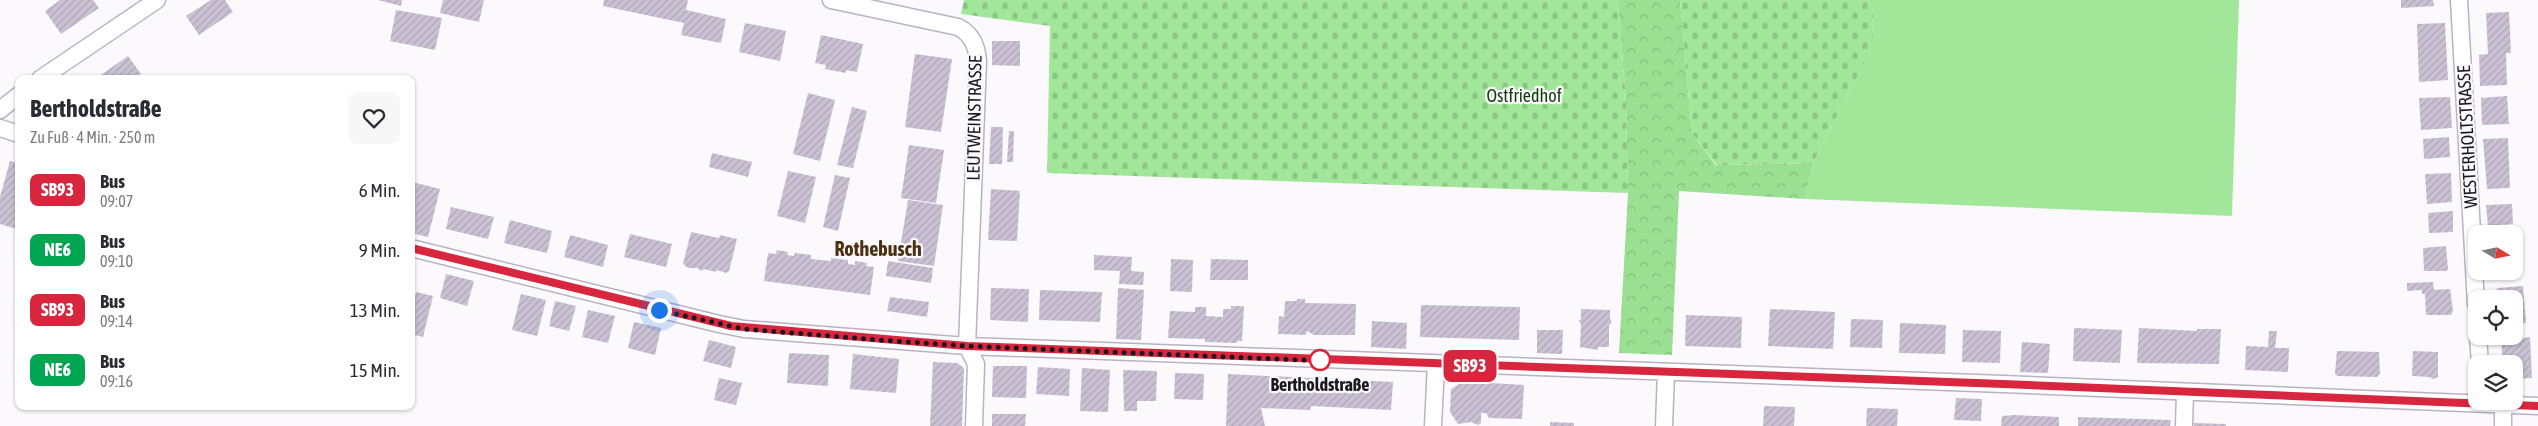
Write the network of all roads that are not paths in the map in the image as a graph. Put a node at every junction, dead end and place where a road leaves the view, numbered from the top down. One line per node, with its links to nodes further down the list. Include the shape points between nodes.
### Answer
1 (157, 0): 4 (street)
2 (831, 0): 11 (street, LEUTWEINSTRASSE, via 958,27 966,32 975,46 978,61)
3 (2459, 0): 10 (street, WESTERHOLTSTRASSE)
4 (46, 75)
5 (15, 98): 6 (street)
6 (0, 110)
7 (0, 128): 8 (street)
8 (15, 133)
9 (415, 249): 11 (street, via 731,326)
10 (2475, 290)
11 (967, 346): 12 (street); 19 (street, via 976,364)
12 (1436, 364): 13 (street); 20 (street)
13 (1666, 372): 14 (street); 21 (street)
14 (2185, 392): 15 (street); 22 (street)
15 (2468, 402)
16 (2523, 406): 17 (street)
17 (2538, 406)
18 (2503, 410): 23 (street)
19 (974, 426)
20 (1433, 426)
21 (1664, 426)
22 (2184, 426)
23 (2503, 426)

